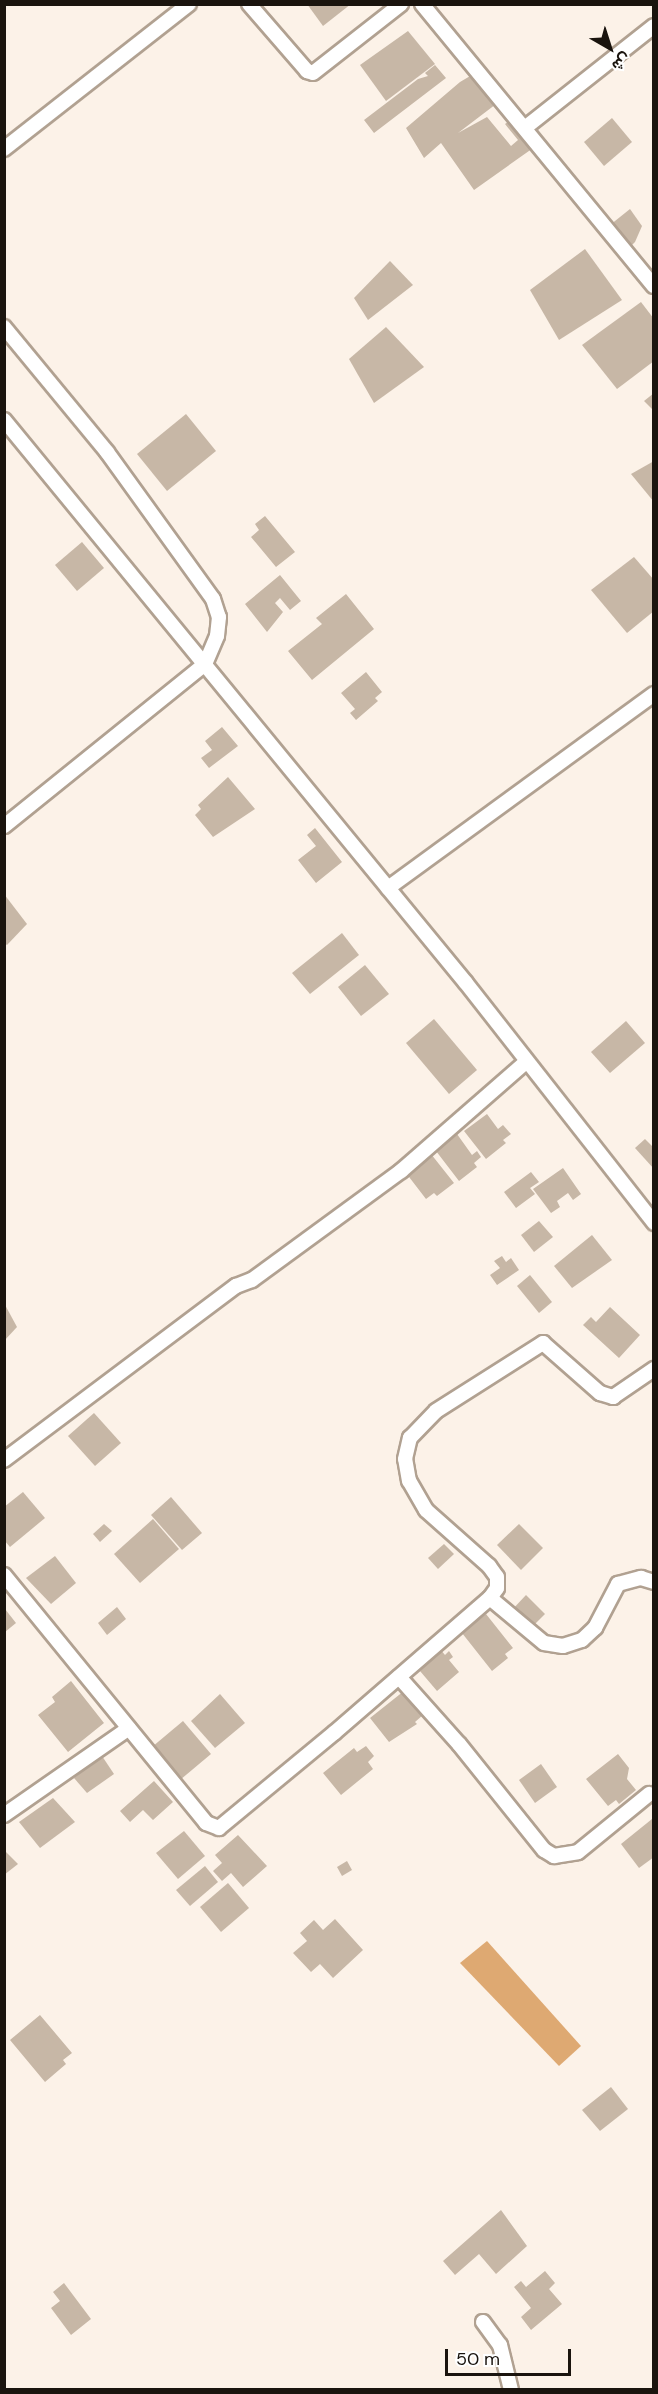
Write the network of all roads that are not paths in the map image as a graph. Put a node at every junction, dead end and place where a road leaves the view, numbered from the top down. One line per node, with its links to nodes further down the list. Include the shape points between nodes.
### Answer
1 (189, 4): 7 (street)
2 (249, 4): 3 (street, via 307,71 313,73)
3 (401, 4)
4 (422, 4): 6 (street)
5 (654, 26): 6 (street)
6 (526, 126): 8 (street)
7 (4, 149)
8 (654, 286)
9 (4, 327): 11 (street, via 107,452 213,599 219,617 217,636)
10 (4, 420): 11 (street)
11 (205, 664): 13 (street); 14 (street)
12 (654, 694): 14 (street)
13 (4, 826)
14 (388, 888): 15 (street)
15 (525, 1063): 16 (street); 18 (street, via 401,1171 252,1280 236,1286)
16 (654, 1223)
17 (654, 1370): 21 (street, via 613,1397 600,1393 543,1343 436,1411 410,1438 405,1459 409,1481 426,1510 497,1577 497,1588)
18 (4, 1460)
19 (4, 1575): 23 (street)
20 (654, 1582): 21 (street, via 641,1578 618,1584 595,1628 582,1640 563,1646 544,1643)
21 (490, 1598): 22 (street)
22 (399, 1677): 23 (street, via 219,1828 206,1824); 24 (street, via 544,1850 554,1856 578,1852)
23 (129, 1728): 25 (street)
24 (649, 1794)
25 (4, 1815)
26 (483, 2322): 27 (street, via 500,2345)
27 (511, 2390)

